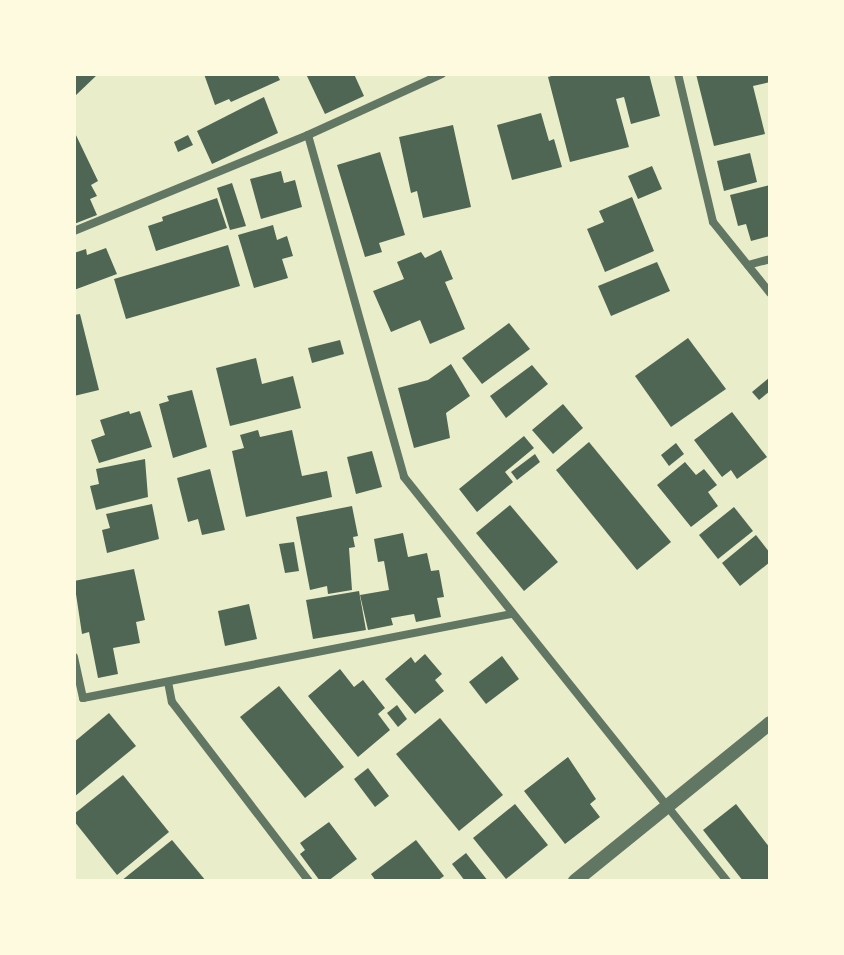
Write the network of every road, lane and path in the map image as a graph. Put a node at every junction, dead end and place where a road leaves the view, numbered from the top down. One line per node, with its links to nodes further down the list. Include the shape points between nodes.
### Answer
1 (442, 74): 3 (street)
2 (678, 74): 6 (street, via 713,222)
3 (308, 135): 4 (street); 8 (street, via 404,477)
4 (74, 231)
5 (770, 259): 6 (street)
6 (748, 265): 7 (street)
7 (770, 293)
8 (512, 614): 10 (street); 12 (street)
9 (74, 657): 10 (street, via 83,698)
10 (168, 682): 13 (street, via 172,702)
11 (770, 723): 12 (street)
12 (667, 806): 14 (street); 15 (street)
13 (309, 881)
14 (575, 881)
15 (727, 881)

